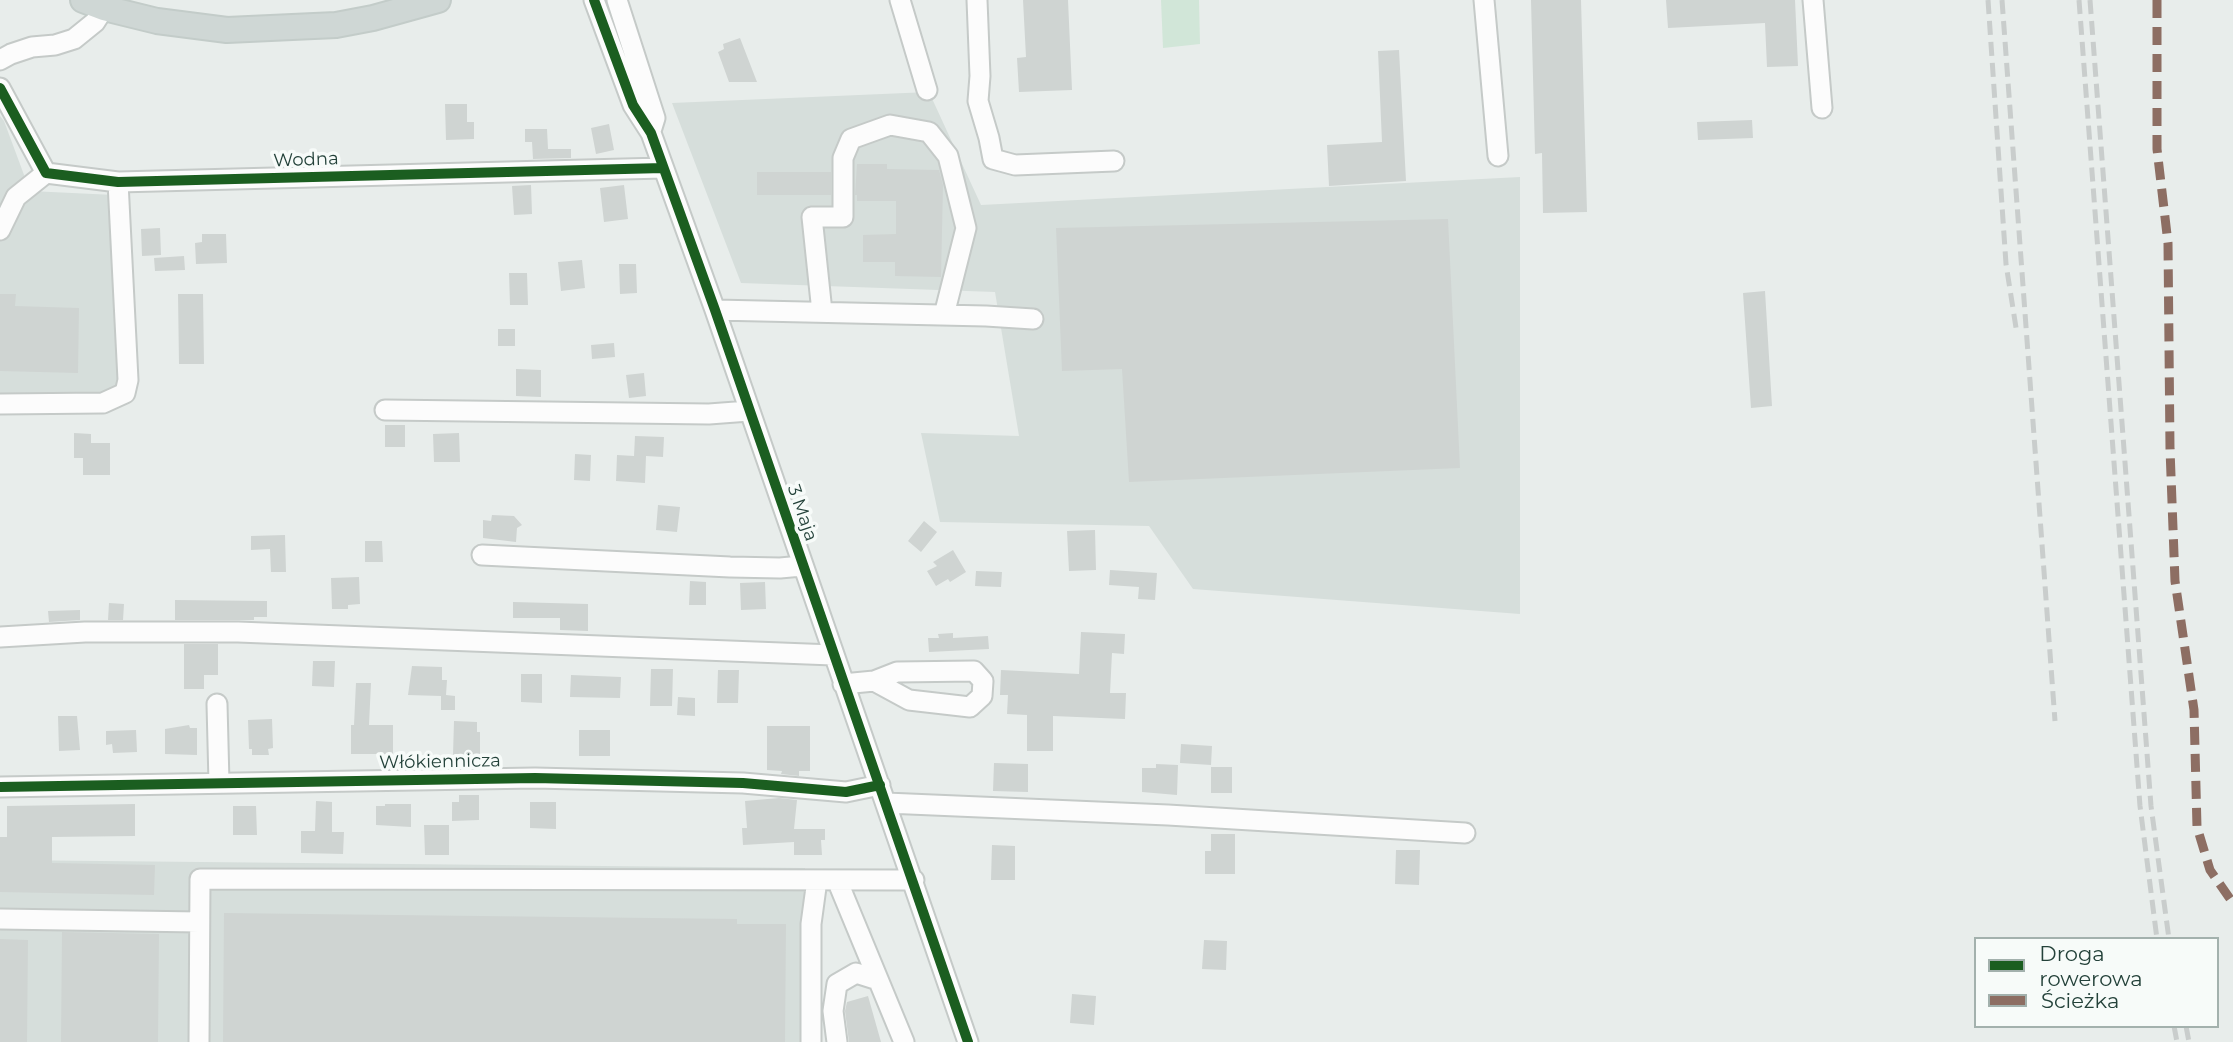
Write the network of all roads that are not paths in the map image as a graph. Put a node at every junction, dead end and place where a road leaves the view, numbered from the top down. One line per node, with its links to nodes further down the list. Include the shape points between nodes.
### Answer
1 (438, 0): 8 (main road, via 336,25 227,30 157,21)
2 (593, 0): 13 (street, 3 Maja, via 634,105)
3 (617, 0): 13 (street, 3 Maja, via 655,118)
4 (900, 0): 11 (street)
5 (977, 0): 15 (street, via 978,101 993,159 1015,164)
6 (1485, 0): 14 (street)
7 (1813, 0): 12 (street)
8 (93, 4): 9 (street, via 95,22 74,40 32,47)
9 (0, 60)
10 (0, 88): 17 (street)
11 (927, 90)
12 (1822, 108)
13 (651, 132): 16 (street, 3 Maja)
14 (1498, 156)
15 (1114, 161)
16 (663, 168): 18 (street, Wodna); 20 (street, 3 Maja)
17 (46, 173): 18 (street, Wodna); 19 (street, via 16,197)
18 (118, 183): 24 (street, via 125,393 103,403)
19 (0, 230)
20 (715, 310): 21 (street); 26 (street, 3 Maja)
21 (822, 312): 22 (street); 22 (street, via 812,217 843,217 843,158 851,139 890,125 929,132 948,156 966,228)
22 (944, 315): 23 (street)
23 (1033, 319)
24 (0, 404)
25 (385, 410): 26 (street)
26 (749, 411): 28 (street, 3 Maja)
27 (482, 555): 28 (street)
28 (802, 566): 30 (street, 3 Maja)
29 (0, 638): 30 (street, via 85,632 238,632)
30 (833, 655): 32 (street, 3 Maja)
31 (874, 681): 31 (street, via 909,701 970,707 982,696 983,681 974,671 897,672); 32 (street)
32 (843, 684): 36 (street, 3 Maja)
33 (217, 705): 34 (street)
34 (219, 783): 35 (street, Włókiennicza); 36 (street, Włókiennicza, via 535,778 743,783)
35 (0, 787)
36 (883, 794): 37 (street, Włókiennicza); 39 (street, 3 Maja)
37 (1465, 833)
38 (827, 880): 39 (street); 41 (street, via 200,879); 42 (street); 44 (street, via 811,924)
39 (914, 880): 47 (street, 3 Maja)
40 (0, 919): 41 (street)
41 (200, 922): 43 (street)
42 (878, 980): 45 (street, via 856,973 837,984 833,1011); 46 (street)
43 (200, 1042)
44 (811, 1042)
45 (837, 1042)
46 (904, 1042)
47 (968, 1042)

